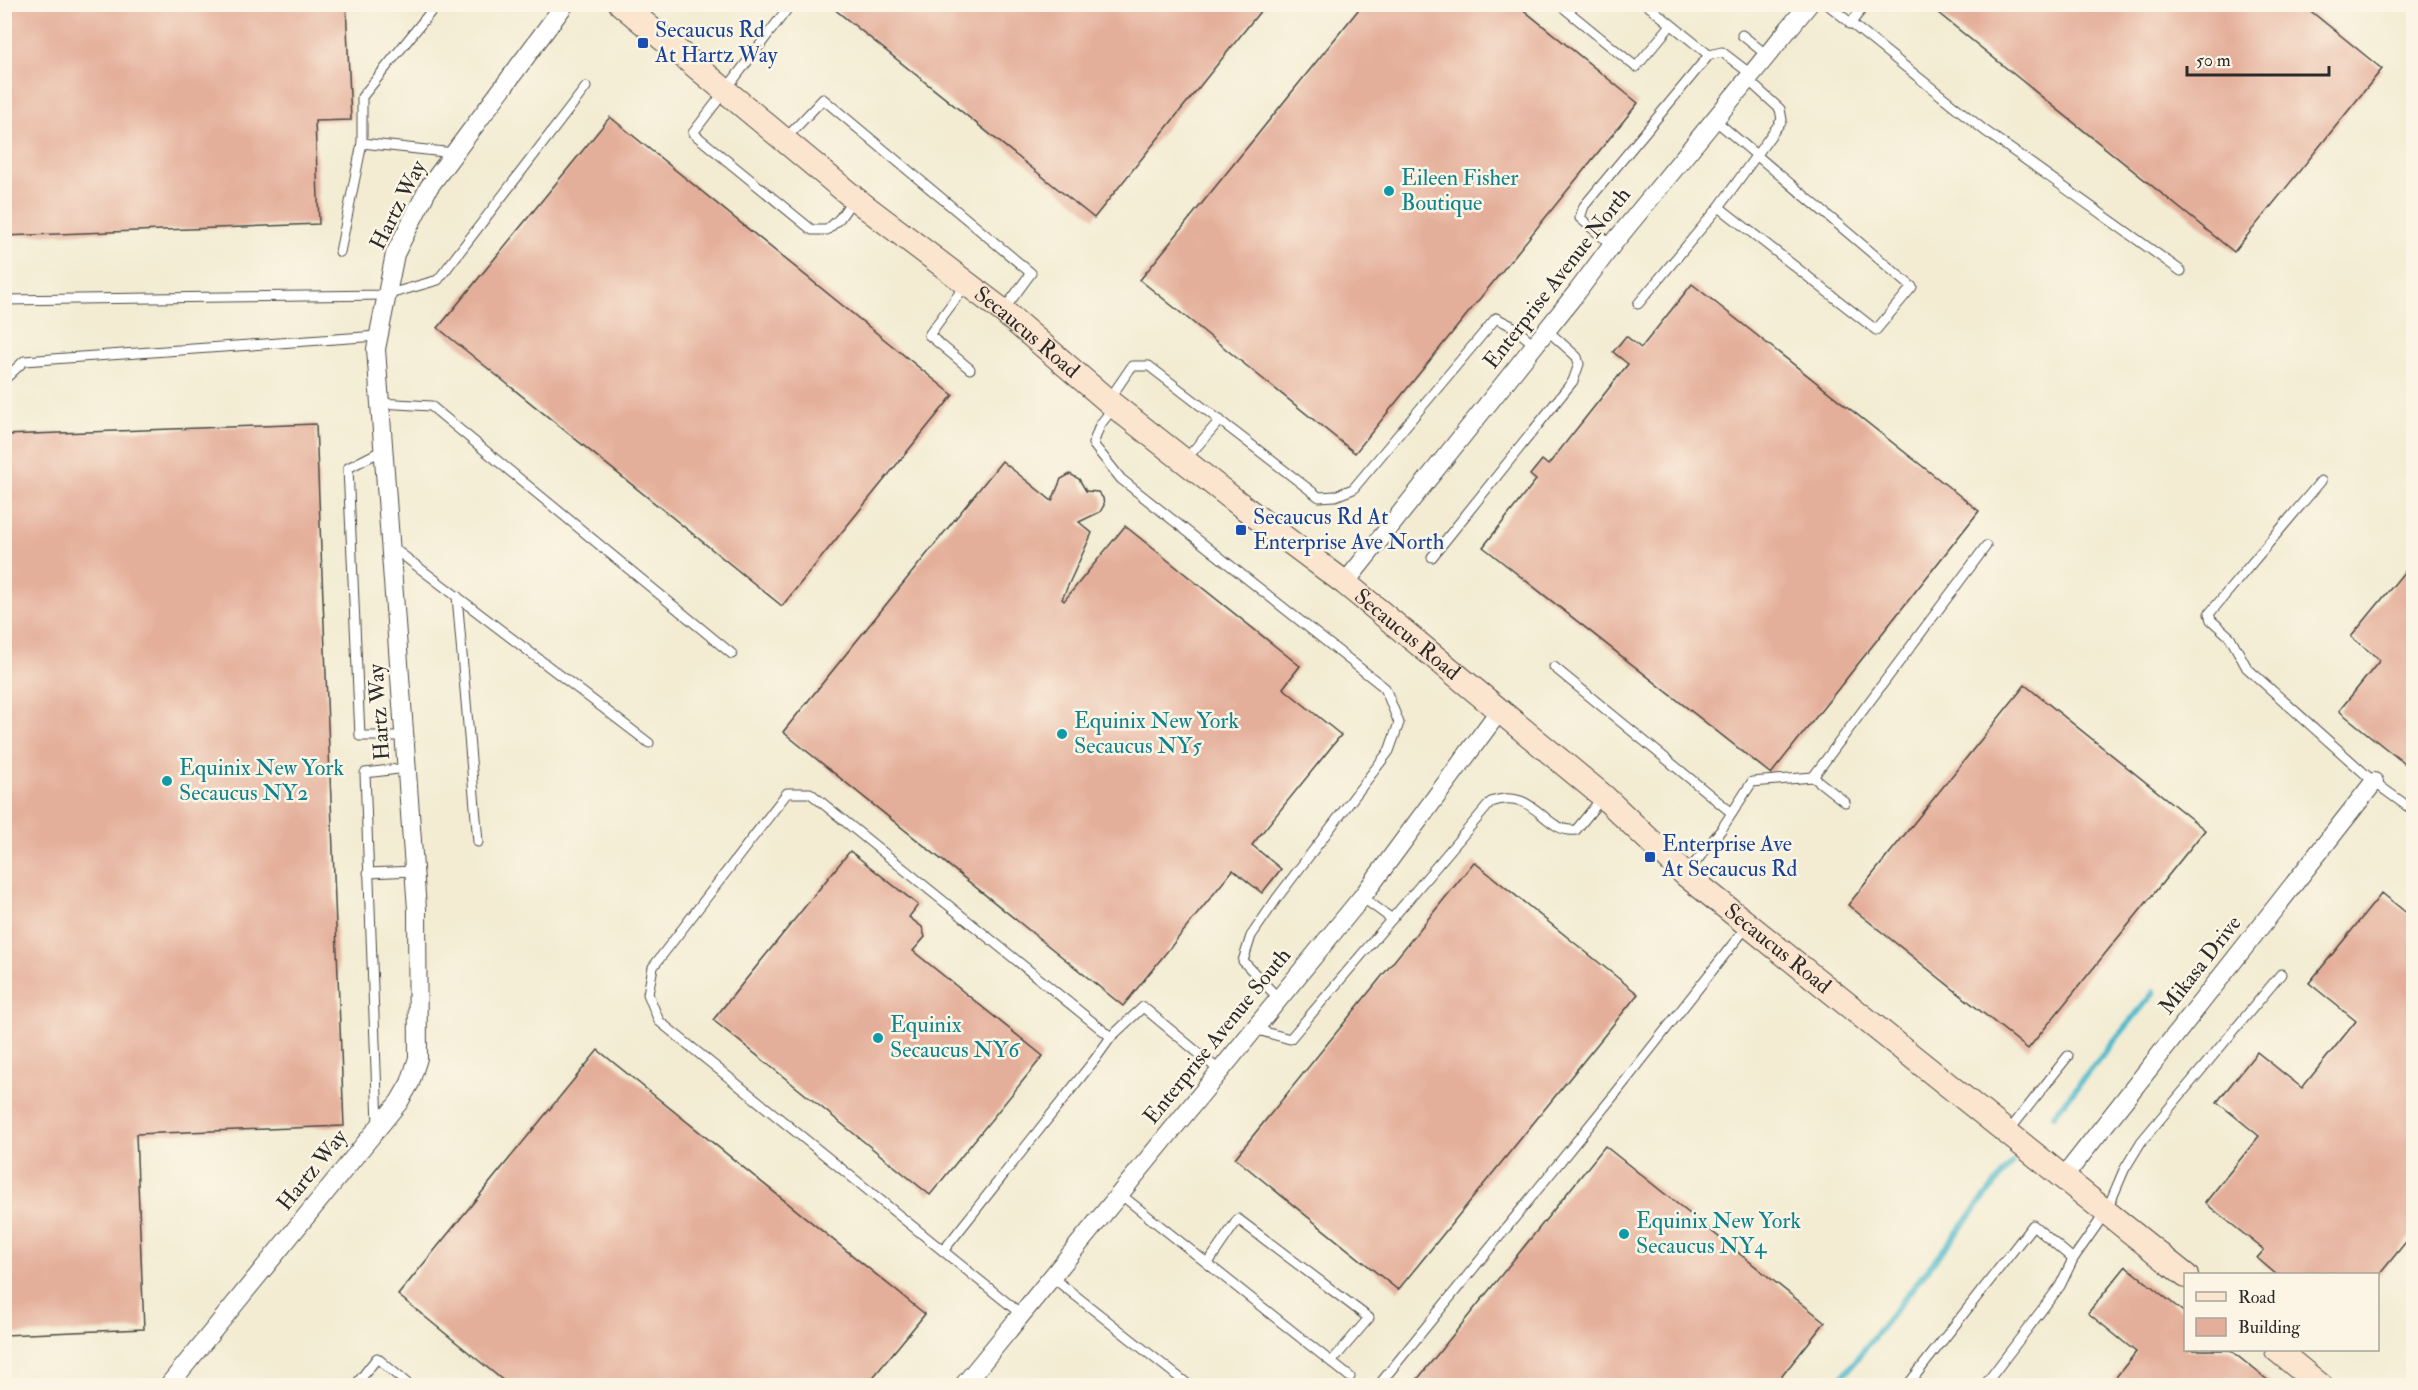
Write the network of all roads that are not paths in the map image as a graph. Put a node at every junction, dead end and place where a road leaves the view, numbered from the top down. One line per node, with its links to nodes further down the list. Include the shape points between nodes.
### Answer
1 (437, 4): 20 (lane, via 362,97)
2 (565, 4): 21 (street, Hartz Way)
3 (621, 4): 17 (main road, Secaucus Road)
4 (791, 4): 17 (lane)
5 (1559, 4): 11 (lane, via 1636,67)
6 (1646, 4): 11 (lane)
7 (1809, 4): 14 (street, Enterprise Avenue North)
8 (1827, 4): 10 (lane)
9 (1866, 4): 10 (lane)
10 (1850, 24): 27 (lane, via 1984,130)
11 (1671, 25): 13 (lane)
12 (1742, 35): 14 (lane)
13 (1709, 55): 15 (lane, via 1722,51); 25 (lane, via 1584,206 1580,218)
14 (1768, 56): 15 (street, Enterprise Avenue North)
15 (1750, 78): 18 (street, Enterprise Avenue North); 22 (lane, via 1780,109 1782,120)
16 (586, 87): 29 (lane, via 438,280)
17 (725, 90): 19 (main road, Secaucus Road); 23 (lane, via 693,133 812,231 827,230)
18 (1715, 120): 22 (lane); 25 (street, Enterprise Avenue North)
19 (784, 140): 23 (main road, Secaucus Road); 32 (lane, via 823,99 1031,273)
20 (362, 143): 21 (lane); 26 (lane)
21 (454, 153): 29 (street, Hartz Way, via 429,187 395,254)
22 (1756, 156): 24 (lane); 24 (lane, via 1912,287 1876,330)
23 (854, 198): 28 (main road, Secaucus Road)
24 (1719, 207): 31 (lane)
25 (1612, 245): 33 (street, Enterprise Avenue North)
26 (340, 252)
27 (2181, 271)
28 (967, 283): 32 (main road, Secaucus Road); 36 (lane, via 929,335)
29 (386, 295): 30 (lane); 34 (street, Hartz Way)
30 (4, 300)
31 (1638, 304)
32 (1003, 311): 39 (main road, Secaucus Road)
33 (1547, 330): 35 (street, Enterprise Avenue North); 46 (lane, via 1577,357 1579,364 1573,381)
34 (378, 336): 37 (lane, via 24,361); 38 (street, Hartz Way)
35 (1535, 345): 40 (lane, via 1496,318 1353,489 1335,496 1319,497); 47 (street, Enterprise Avenue North)
36 (970, 369)
37 (4, 380)
38 (380, 403): 41 (street, Hartz Way); 49 (lane, via 431,406)
39 (1111, 403): 40 (lane, via 1132,366 1149,366); 42 (main road, Secaucus Road); 69 (lane, via 1093,444 1121,479 1385,688 1399,723 1389,751 1251,936 1243,960)
40 (1220, 420): 42 (lane)
41 (383, 450): 44 (street, Hartz Way); 52 (lane, via 348,468 360,736)
42 (1185, 460): 47 (main road, Secaucus Road)
43 (2320, 481): 56 (lane, via 2209,614 2230,637 2247,668)
44 (390, 545): 48 (lane); 52 (street, Hartz Way)
45 (1986, 546): 55 (lane)
46 (1432, 557)
47 (1345, 583): 51 (main road, Secaucus Road)
48 (457, 596): 53 (lane); 61 (lane)
49 (732, 654)
50 (1554, 667): 60 (lane)
51 (1500, 710): 57 (main road, Secaucus Road); 65 (street, Enterprise Avenue South)
52 (404, 736): 54 (street, Hartz Way)
53 (649, 743)
54 (407, 768): 62 (street, Hartz Way); 63 (lane, via 365,773)
55 (1813, 777): 58 (lane); 60 (lane, via 1752,782)
56 (2374, 782): 59 (lane); 76 (street, Mikasa Drive)
57 (1604, 796): 64 (main road, Secaucus Road); 66 (lane, via 1572,831 1564,830 1514,798 1491,802)
58 (1845, 802)
59 (2414, 811)
60 (1732, 813): 64 (lane)
61 (478, 842)
62 (414, 871): 63 (lane); 74 (street, Hartz Way, via 418,1058 404,1093)
63 (368, 873): 74 (lane)
64 (1686, 875): 67 (main road, Secaucus Road)
65 (1362, 897): 66 (lane); 69 (street, Enterprise Avenue South)
66 (1392, 919): 70 (lane, via 1290,1039)
67 (1748, 925): 75 (main road, Secaucus Road); 93 (lane)
68 (2281, 974): 78 (lane, via 2141,1142)
69 (1279, 999): 70 (street, Enterprise Avenue South)
70 (1254, 1029): 73 (street, Enterprise Avenue South)
71 (1111, 1037): 73 (lane, via 1143,1007); 79 (lane); 79 (lane, via 810,793 787,793 653,967 648,994 659,1021)
72 (2068, 1056): 75 (lane)
73 (1220, 1071): 77 (street, Enterprise Avenue South)
74 (378, 1127): 88 (street, Hartz Way)
75 (2007, 1133): 76 (main road, Secaucus Road)
76 (2063, 1178): 78 (main road, Secaucus Road)
77 (1120, 1194): 81 (lane); 83 (street, Enterprise Avenue South)
78 (2106, 1212): 80 (lane); 82 (main road, Secaucus Road)
79 (943, 1251): 84 (lane)
80 (2073, 1258): 94 (lane, via 2033,1225); 95 (lane, via 2060,1286)
81 (1208, 1263): 86 (lane); 86 (lane, via 1238,1219 1369,1318)
82 (2184, 1274)
83 (1052, 1277): 84 (street, Enterprise Avenue South); 92 (lane)
84 (1021, 1314): 91 (street, Enterprise Avenue South)
85 (2278, 1351): 96 (main road)
86 (1332, 1361): 87 (lane)
87 (1350, 1377)
88 (168, 1386)
89 (354, 1386): 90 (lane, via 377,1358)
90 (410, 1386)
91 (963, 1386)
92 (1190, 1386)
93 (1378, 1386)
94 (1907, 1386)
95 (1984, 1386)
96 (2321, 1386)

